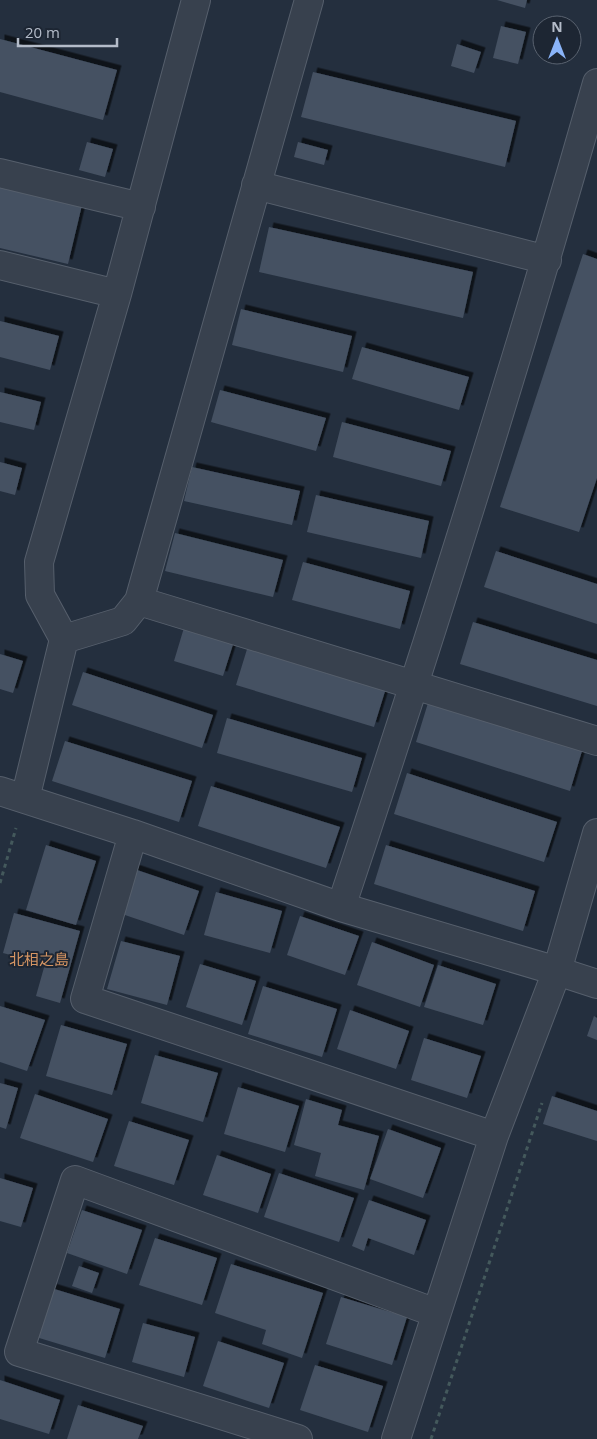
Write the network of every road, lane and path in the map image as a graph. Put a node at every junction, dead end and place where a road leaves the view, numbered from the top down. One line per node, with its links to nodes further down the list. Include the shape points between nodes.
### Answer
1 (196, 0): 6 (street)
2 (309, 0): 5 (street)
3 (597, 84): 7 (street)
4 (0, 173): 6 (street)
5 (256, 185): 7 (street); 10 (street)
6 (141, 207): 9 (street)
7 (547, 260): 12 (street)
8 (0, 265): 9 (street)
9 (117, 294): 11 (street, via 38,562 40,594)
10 (140, 600): 11 (street, via 123,621); 12 (street)
11 (64, 639): 14 (street)
12 (415, 684): 13 (street); 18 (street)
13 (597, 741)
14 (12, 795): 16 (street); 17 (path)
15 (597, 833): 19 (street)
16 (133, 834): 18 (street); 22 (street, via 85,999)
17 (0, 883)
18 (341, 907): 19 (street)
19 (557, 971): 20 (street); 22 (street)
20 (597, 984)
21 (543, 1101): 26 (path)
22 (494, 1136): 23 (street)
23 (436, 1313): 24 (street, via 75,1180 19,1352); 25 (street)
24 (298, 1439)
25 (396, 1439)
26 (432, 1439)

